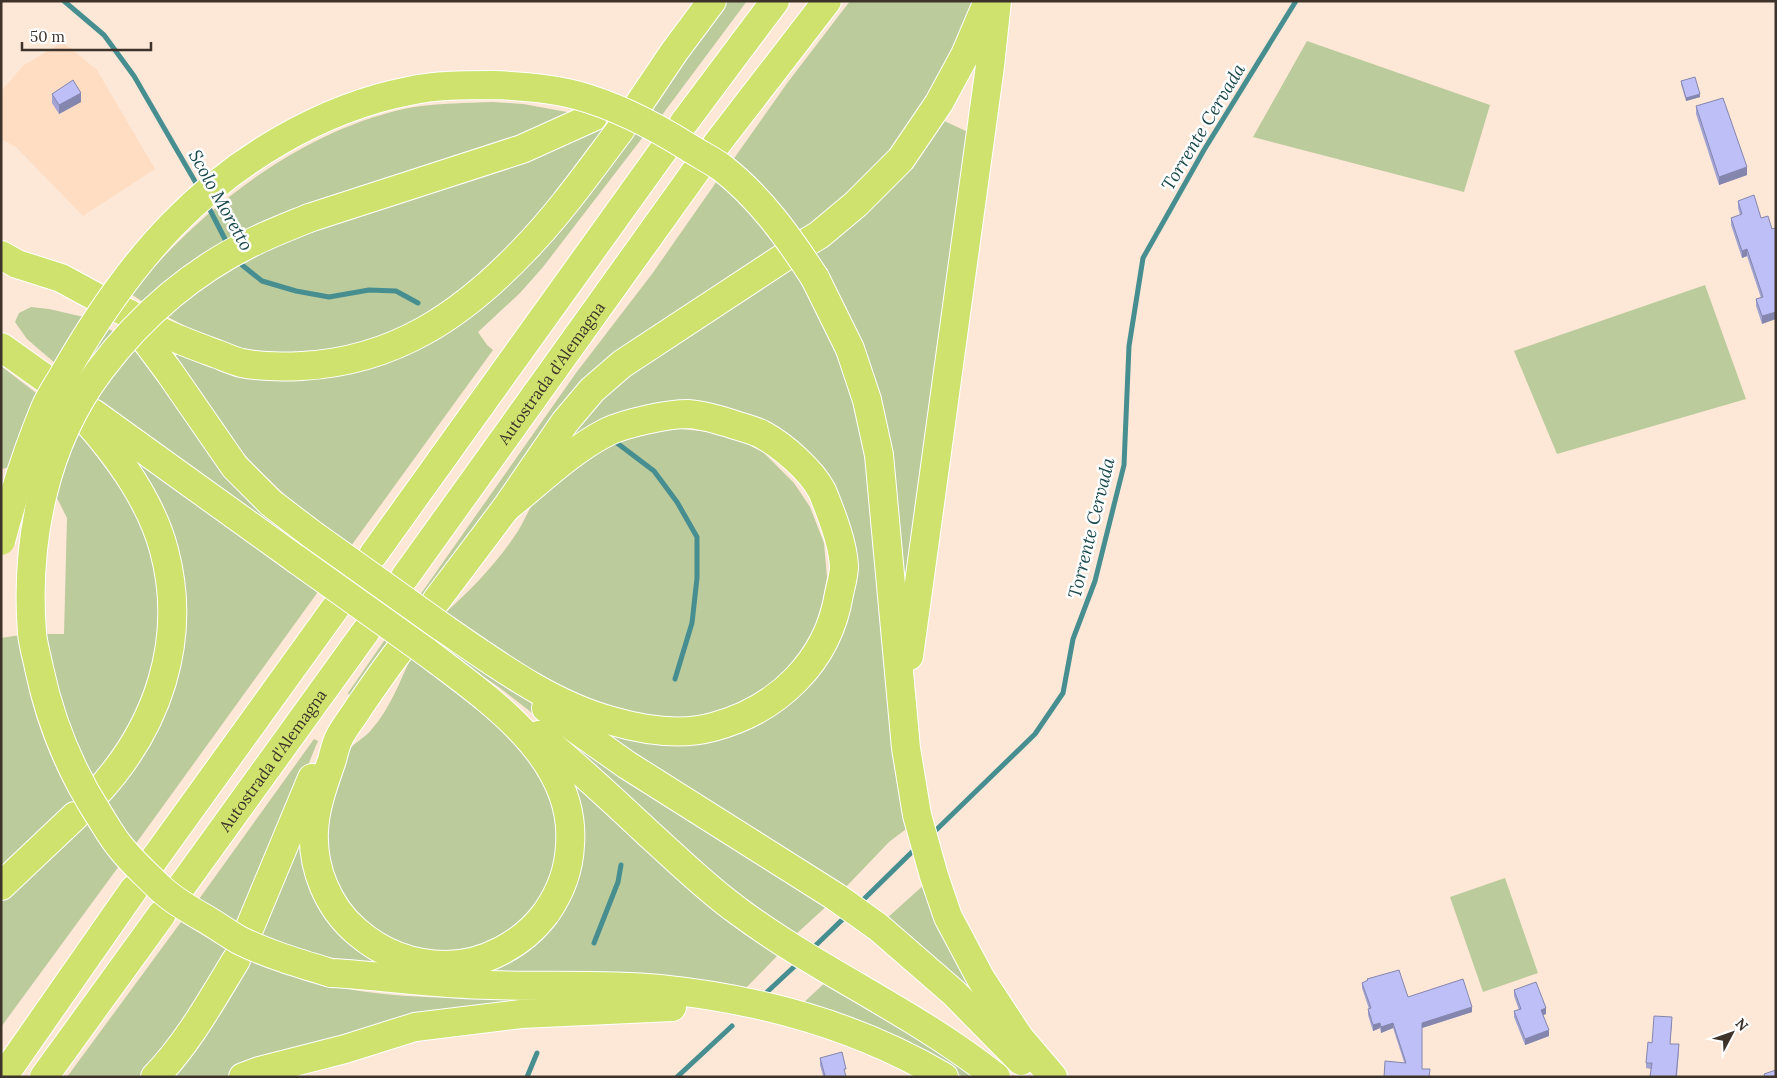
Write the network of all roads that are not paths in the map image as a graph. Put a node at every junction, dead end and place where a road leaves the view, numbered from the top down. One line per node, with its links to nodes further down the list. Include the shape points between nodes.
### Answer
1 (712, 1): 6 (highway, via 674,52)
2 (775, 1): 8 (highway)
3 (827, 1): 10 (highway)
4 (988, 1): 13 (highway, via 965,56 939,103 901,159 856,204)
5 (997, 1): 28 (highway)
6 (629, 101)
7 (593, 117): 39 (highway, bridge, via 522,149 309,218 256,240 213,264 152,311 99,371 68,420 51,464 41,501 32,559 32,635 46,700 68,758 83,791 121,849 160,888 241,941 331,973 489,985 659,989)
8 (683, 124)
9 (622, 129): 16 (highway, via 560,210 494,279 454,312 412,338 374,354 324,365 281,367 242,363 178,341)
10 (716, 145)
11 (665, 148): 21 (highway)
12 (698, 168): 22 (highway, Autostrada d'Alemagna)
13 (809, 242)
14 (1, 255): 16 (highway, via 17,264 61,278)
15 (786, 256): 19 (highway, via 629,359 592,390 565,422)
16 (128, 316): 25 (highway, bridge, via 235,467 271,503)
17 (1, 347): 18 (highway)
18 (46, 379)
19 (506, 508): 23 (highway); 25 (highway, via 581,446 610,431 642,420 687,414 715,418 761,434 795,457 821,490 836,528 844,566 837,609 824,642 802,675 777,698 752,714 711,728 677,732 611,721 578,709 537,690)
20 (1, 541): 28 (highway, bridge, via 15,490 46,405 78,350 122,282 174,223 214,186 297,131 353,106 410,91 504,85 576,95 624,111 722,168 757,200 788,236 815,278 850,349 867,400 879,456)
21 (373, 555)
22 (405, 576)
23 (436, 601)
24 (336, 607): 32 (highway)
25 (442, 628): 46 (highway, via 626,764 878,927 954,993)
26 (366, 630): 35 (highway, Autostrada d'Alemagna)
27 (422, 655): 29 (highway); 29 (highway, via 500,711 527,735 550,766 566,800 571,835 566,871 552,904 529,932 482,959 448,965 412,962 379,948 351,927 339,914 322,882 314,848 322,785); 30 (highway, bridge, via 135,442 88,415 128,472 150,512 164,548 171,583 172,626 168,666 156,702 131,749); 45 (highway, via 497,700 582,771 691,873 737,911 788,945 898,1009)
28 (902, 702): 47 (highway, via 917,815 948,917 981,979 1019,1037)
29 (339, 737): 37 (highway, via 311,780)
30 (95, 795)
31 (74, 816): 33 (highway)
32 (150, 866)
33 (1, 886)
34 (134, 889): 40 (highway)
35 (179, 890)
36 (162, 914): 41 (highway)
37 (247, 934)
38 (236, 960): 42 (highway, via 206,1010)
39 (725, 1003): 43 (highway, via 521,1014 415,1027); 44 (highway, via 830,1025 871,1040)
40 (3, 1077)
41 (44, 1077)
42 (155, 1077)
43 (243, 1077)
44 (944, 1077)
45 (996, 1077)
46 (1036, 1077)
47 (1053, 1077)

